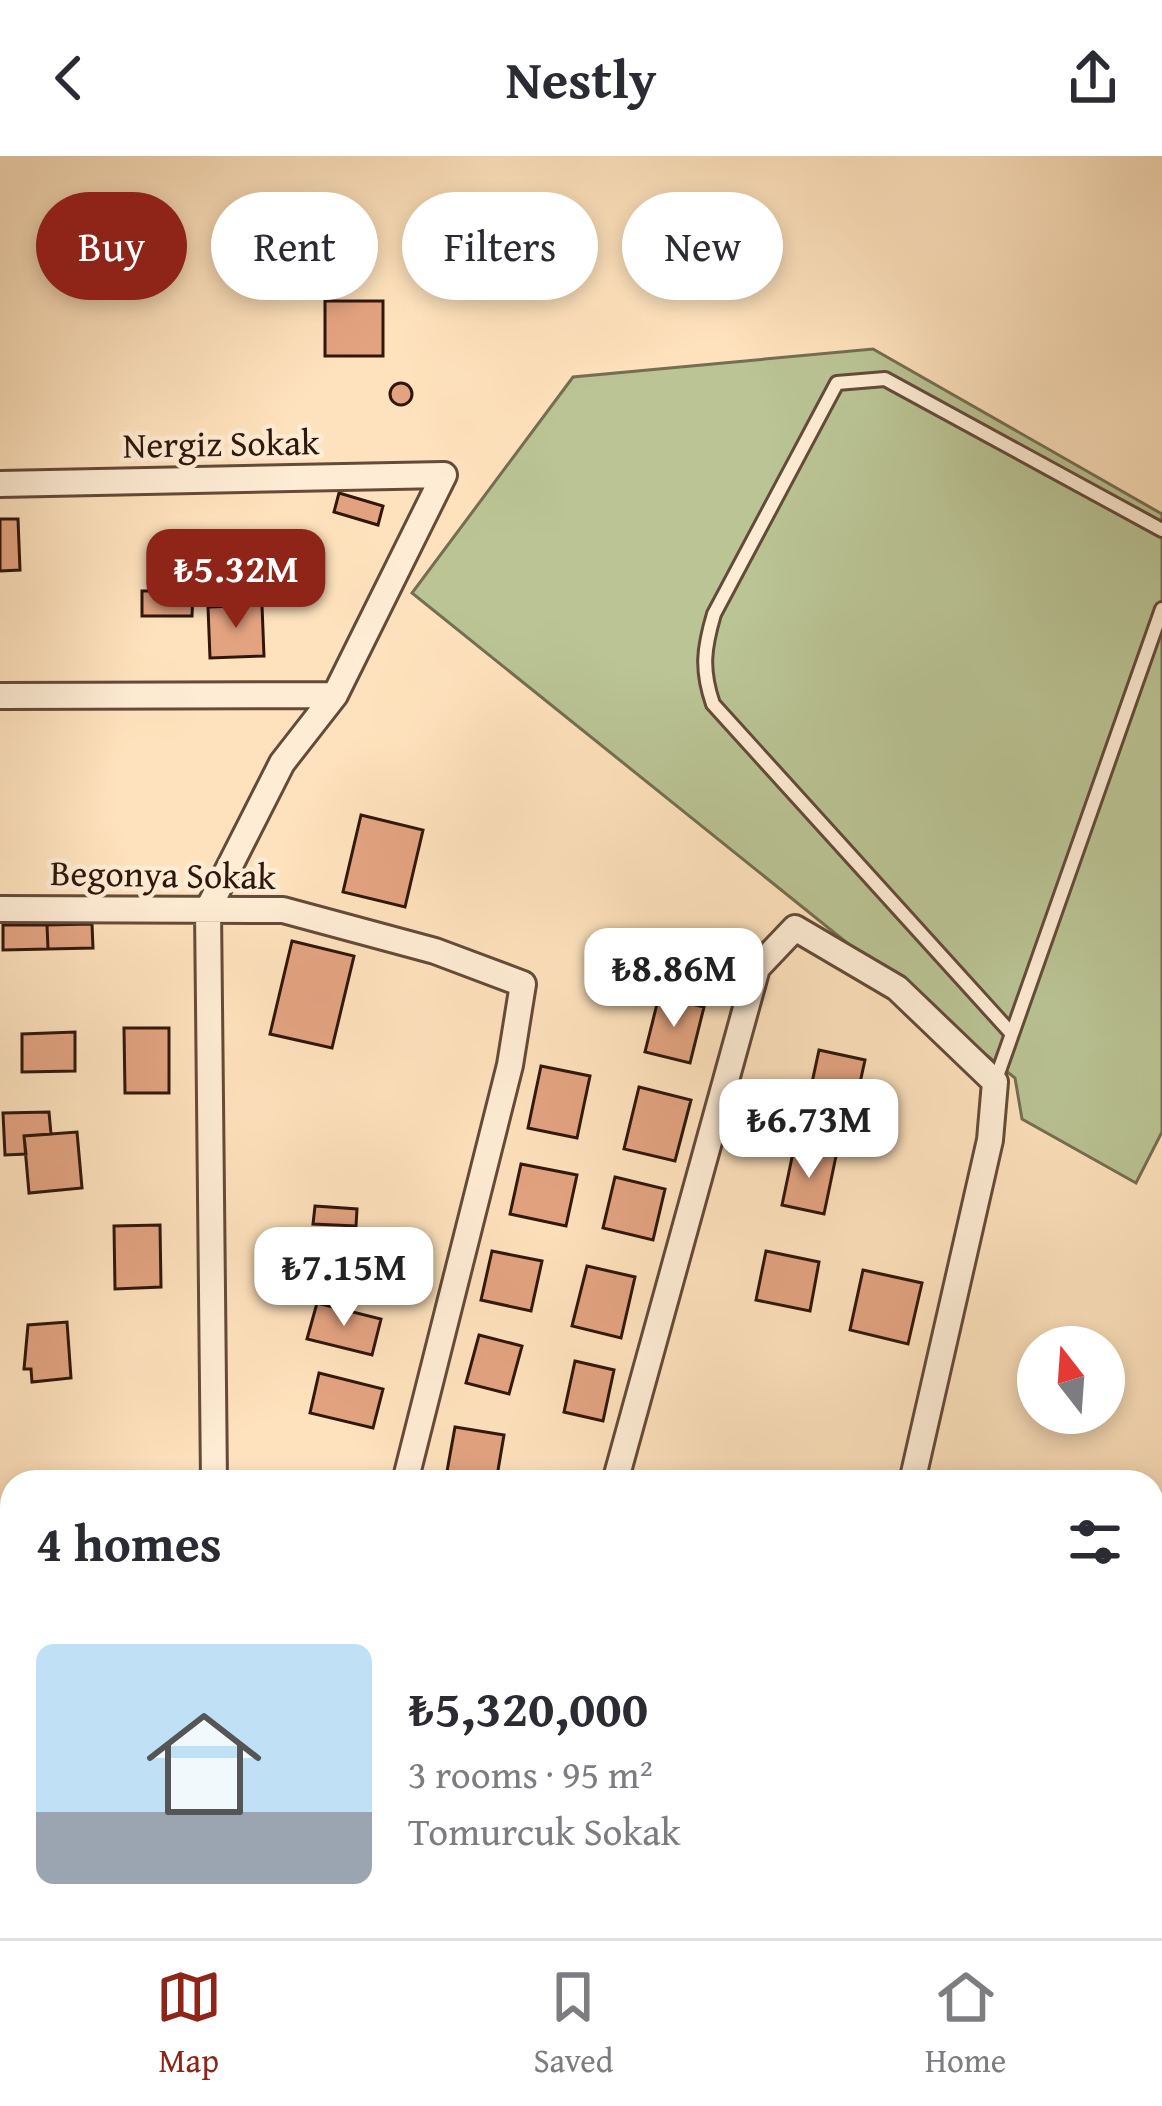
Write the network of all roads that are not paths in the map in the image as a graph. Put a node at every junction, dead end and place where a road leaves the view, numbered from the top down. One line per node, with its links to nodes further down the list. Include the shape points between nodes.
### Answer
1 (0, 484): 4 (street, Nergiz Sokak, via 444,475)
2 (1162, 530): 8 (lane, via 885,379 837,382 709,629 702,667 713,704)
3 (1162, 609): 8 (lane)
4 (335, 694): 5 (street); 7 (street, via 282,763)
5 (0, 696)
6 (0, 908): 7 (street, Begonya Sokak)
7 (208, 909): 10 (street); 11 (street, Begonya Sokak, via 284,910 523,984)
8 (1012, 1034): 9 (lane)
9 (995, 1082): 12 (street, via 897,988 795,928 757,968); 13 (street, via 990,1140)
10 (214, 1470)
11 (408, 1470)
12 (618, 1470)
13 (915, 1470)

